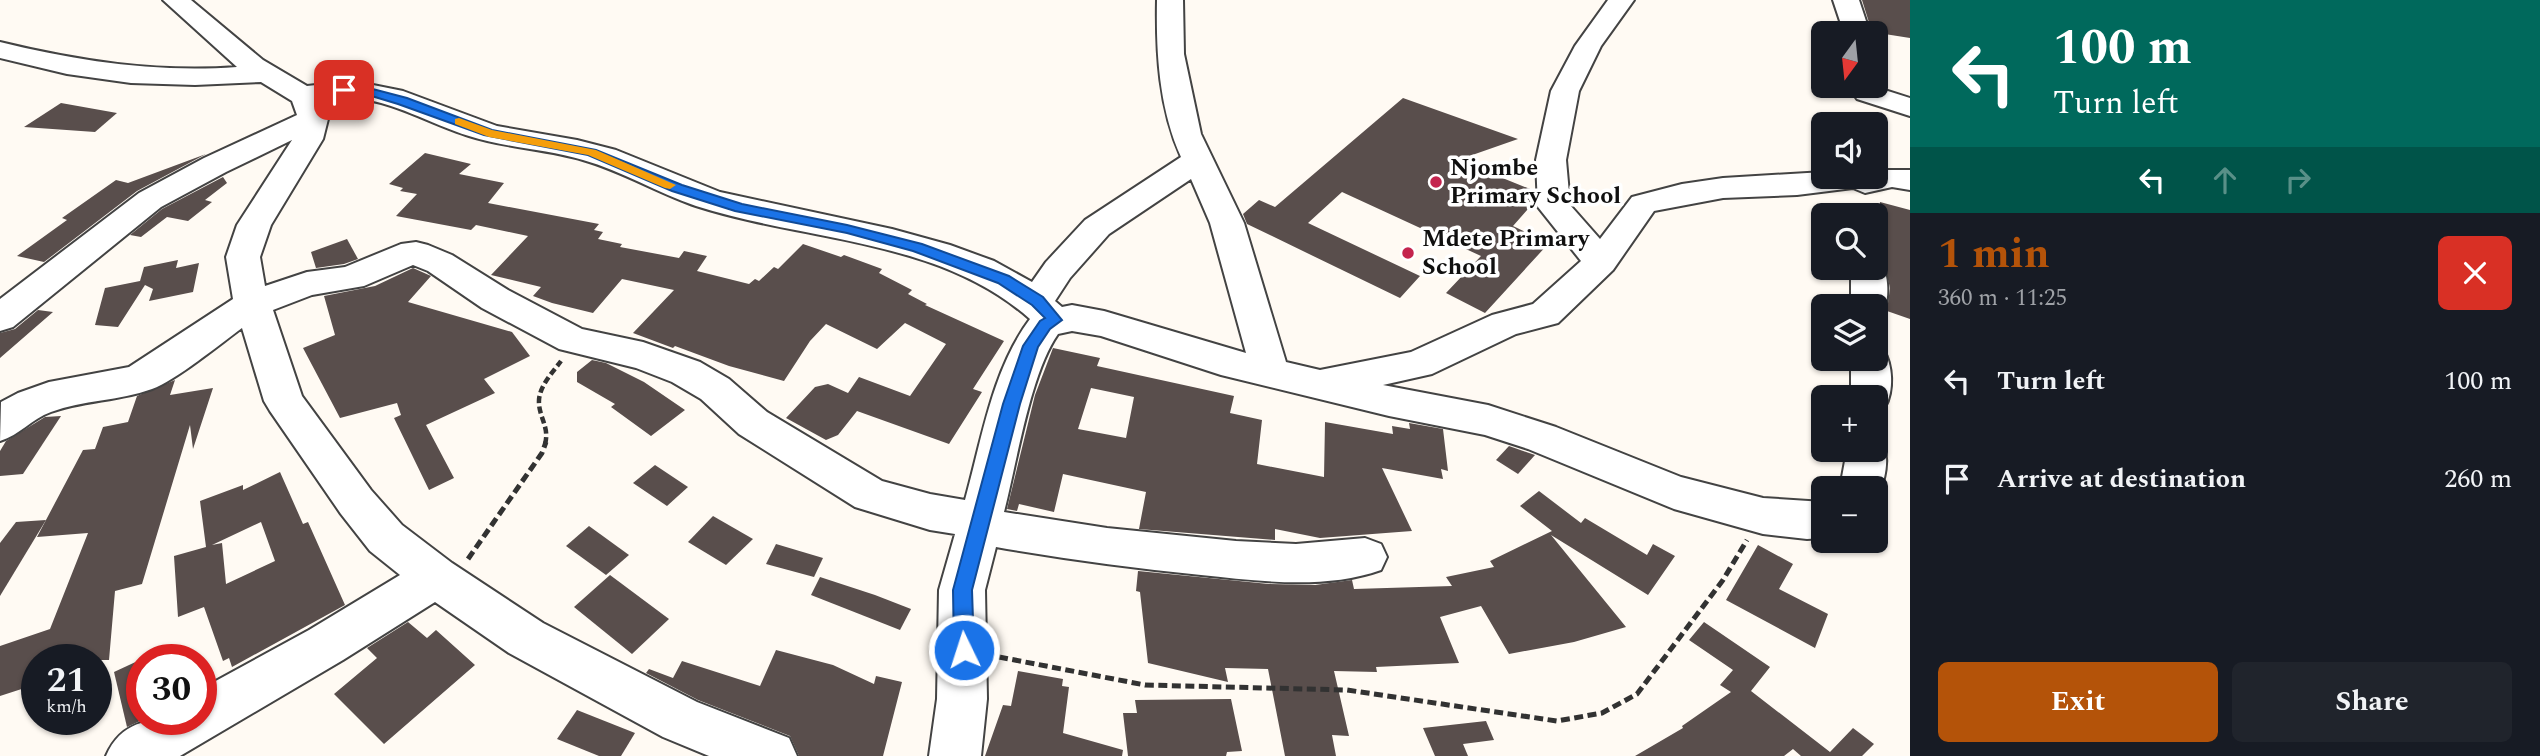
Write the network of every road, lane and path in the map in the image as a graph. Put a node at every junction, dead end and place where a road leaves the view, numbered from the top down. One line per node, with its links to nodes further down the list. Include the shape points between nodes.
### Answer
1 (176, 0): 7 (street)
2 (1170, 0): 11 (street, via 1170,54 1186,134)
3 (1621, 0): 15 (street, via 1588,46 1565,91 1551,160 1554,207)
4 (1846, 0): 5 (street)
5 (1853, 21)
6 (0, 50): 7 (street, via 120,76 188,79)
7 (264, 72): 9 (street)
8 (1887, 98): 10 (street)
9 (308, 107): 16 (street, via 309,139 246,242 243,257); 17 (street, via 344,90 365,91 489,133 591,152 740,208 918,247 994,276); 18 (street, via 150,200)
10 (1910, 107)
11 (1198, 160): 17 (street, via 1097,227 1058,270); 20 (street, via 1227,223)
12 (1888, 178): 13 (street)
13 (1910, 180)
14 (1811, 184): 15 (street, via 1723,188 1643,204)
15 (1601, 262): 21 (street, via 1545,314 1505,324 1419,364)
16 (252, 304): 19 (street, via 307,284 352,278 401,255 416,253); 22 (street, via 142,378 35,399); 27 (street, via 284,401 386,538)
17 (1046, 310): 20 (street); 25 (street, via 1045,325 1030,346 1018,380)
18 (0, 318)
19 (576, 341): 25 (street, via 643,356 686,372 715,389 752,423 870,495); 27 (path, via 544,385 539,401 548,434 542,453 494,524)
20 (1270, 372): 21 (street)
21 (1318, 384): 23 (street, via 1489,420 1674,492)
22 (0, 426)
23 (1762, 516): 24 (street); 28 (path, via 1723,580 1637,694 1602,713 1557,721 1347,690 1145,685)
24 (1811, 521)
25 (979, 523): 26 (street, via 1107,547 1236,560 1296,563); 28 (street, via 962,590)
26 (1365, 557)
27 (442, 581): 29 (street); 30 (street, via 583,670 681,720)
28 (964, 650): 31 (street)
29 (171, 737)
30 (771, 756)
31 (955, 756)

